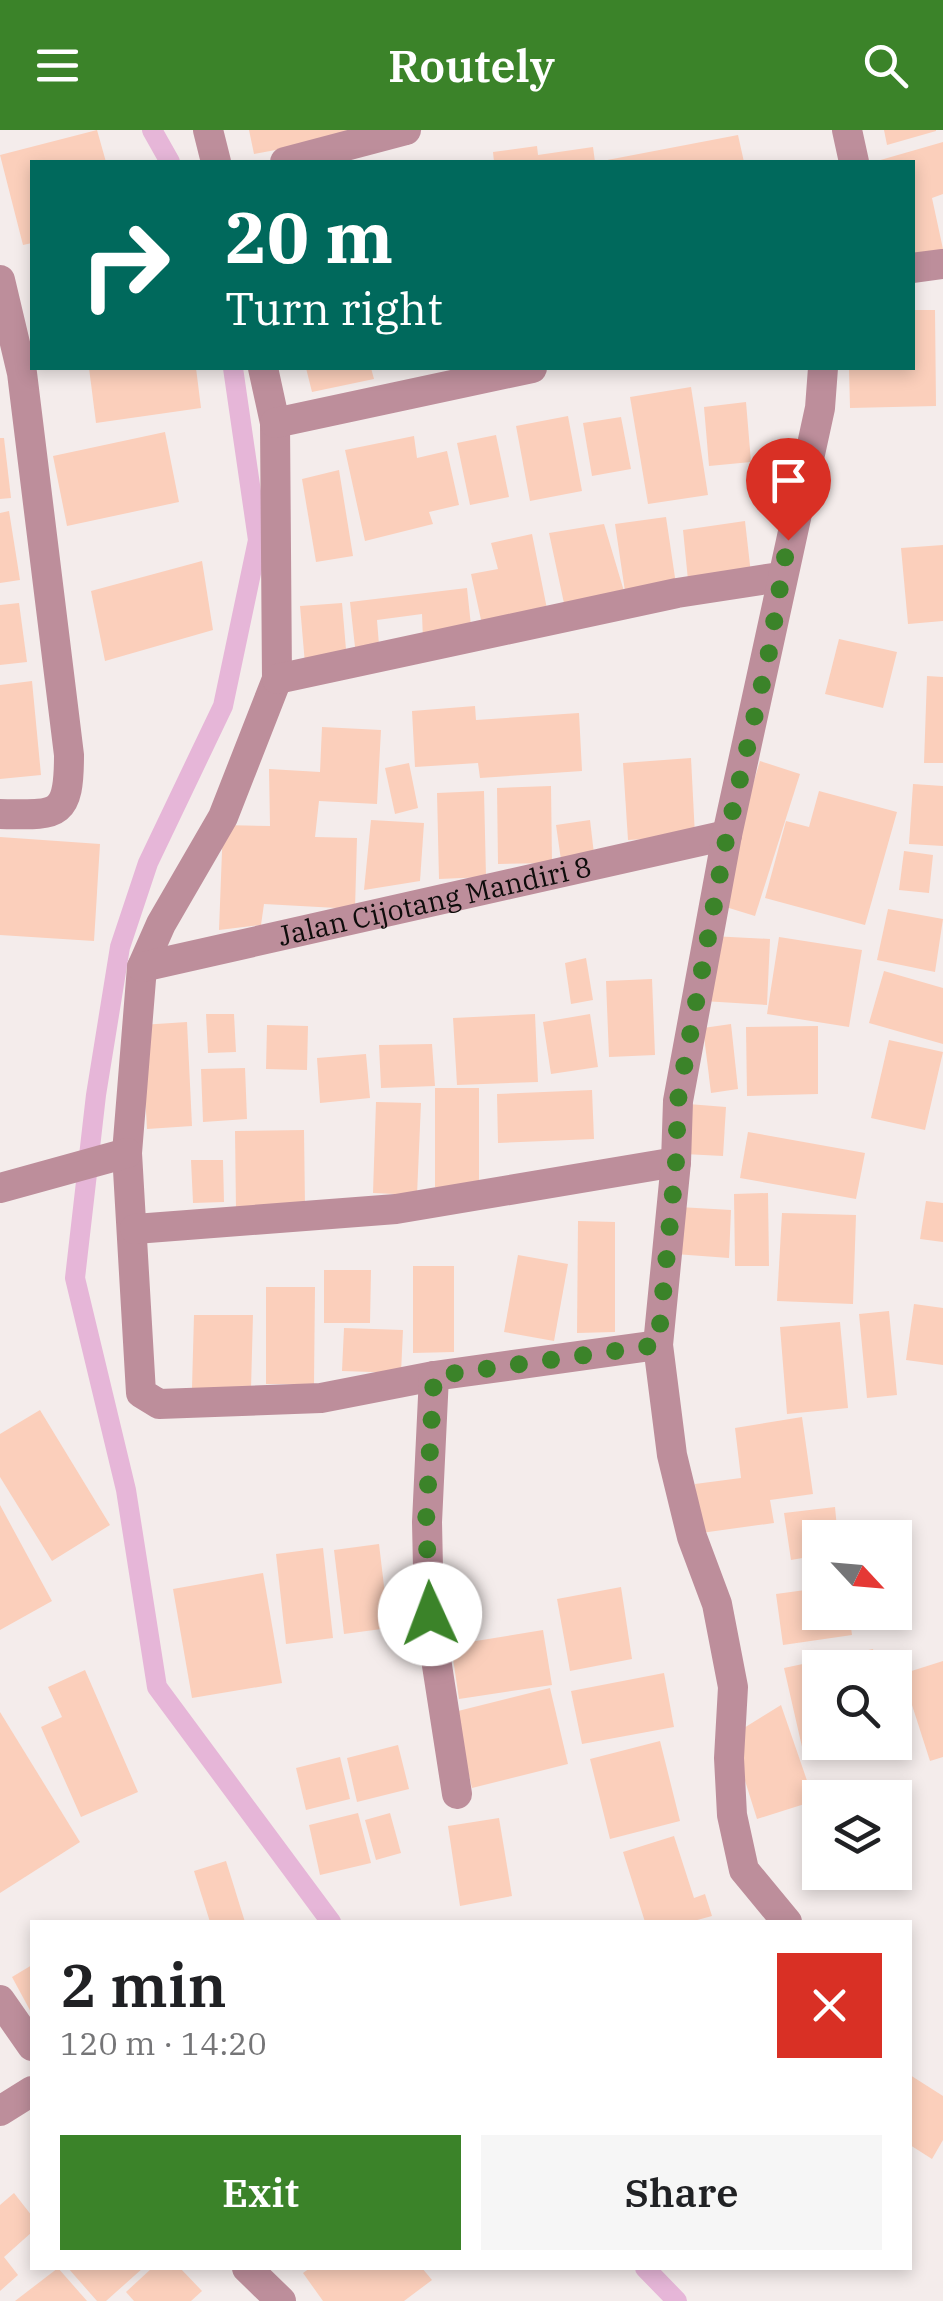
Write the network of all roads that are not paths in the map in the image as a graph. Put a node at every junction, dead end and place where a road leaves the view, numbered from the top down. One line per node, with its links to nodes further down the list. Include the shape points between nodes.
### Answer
1 (208, 130): 4 (street)
2 (406, 130): 5 (street)
3 (847, 130): 6 (street)
4 (216, 160)
5 (292, 160)
6 (854, 160)
7 (943, 264): 8 (street)
8 (915, 268)
9 (0, 280): 10 (street)
10 (4, 317): 17 (street, via 22,373 69,787 52,814)
11 (263, 370): 14 (street)
12 (523, 370): 14 (street)
13 (823, 370): 15 (street)
14 (275, 424): 16 (street)
15 (780, 577): 16 (street); 18 (street)
16 (277, 679): 19 (street, via 223,818)
17 (0, 814)
18 (727, 835): 19 (street, Jalan Cijotang Mandiri 8); 21 (street, via 678,1100)
19 (142, 967): 20 (street)
20 (128, 1153): 22 (street); 23 (street)
21 (676, 1162): 23 (street, via 396,1209); 24 (street)
22 (0, 1188)
23 (135, 1229): 25 (street, via 138,1380 148,1400 321,1398)
24 (658, 1345): 25 (street); 27 (street, via 672,1455 717,1604 733,1687 732,1815 744,1870)
25 (434, 1376): 26 (street, via 426,1522 430,1614)
26 (458, 1794)
27 (785, 1920)
28 (0, 2000): 29 (street)
29 (30, 2043)
30 (30, 2093): 31 (street)
31 (0, 2111)
32 (249, 2270): 33 (street)
33 (281, 2301)

